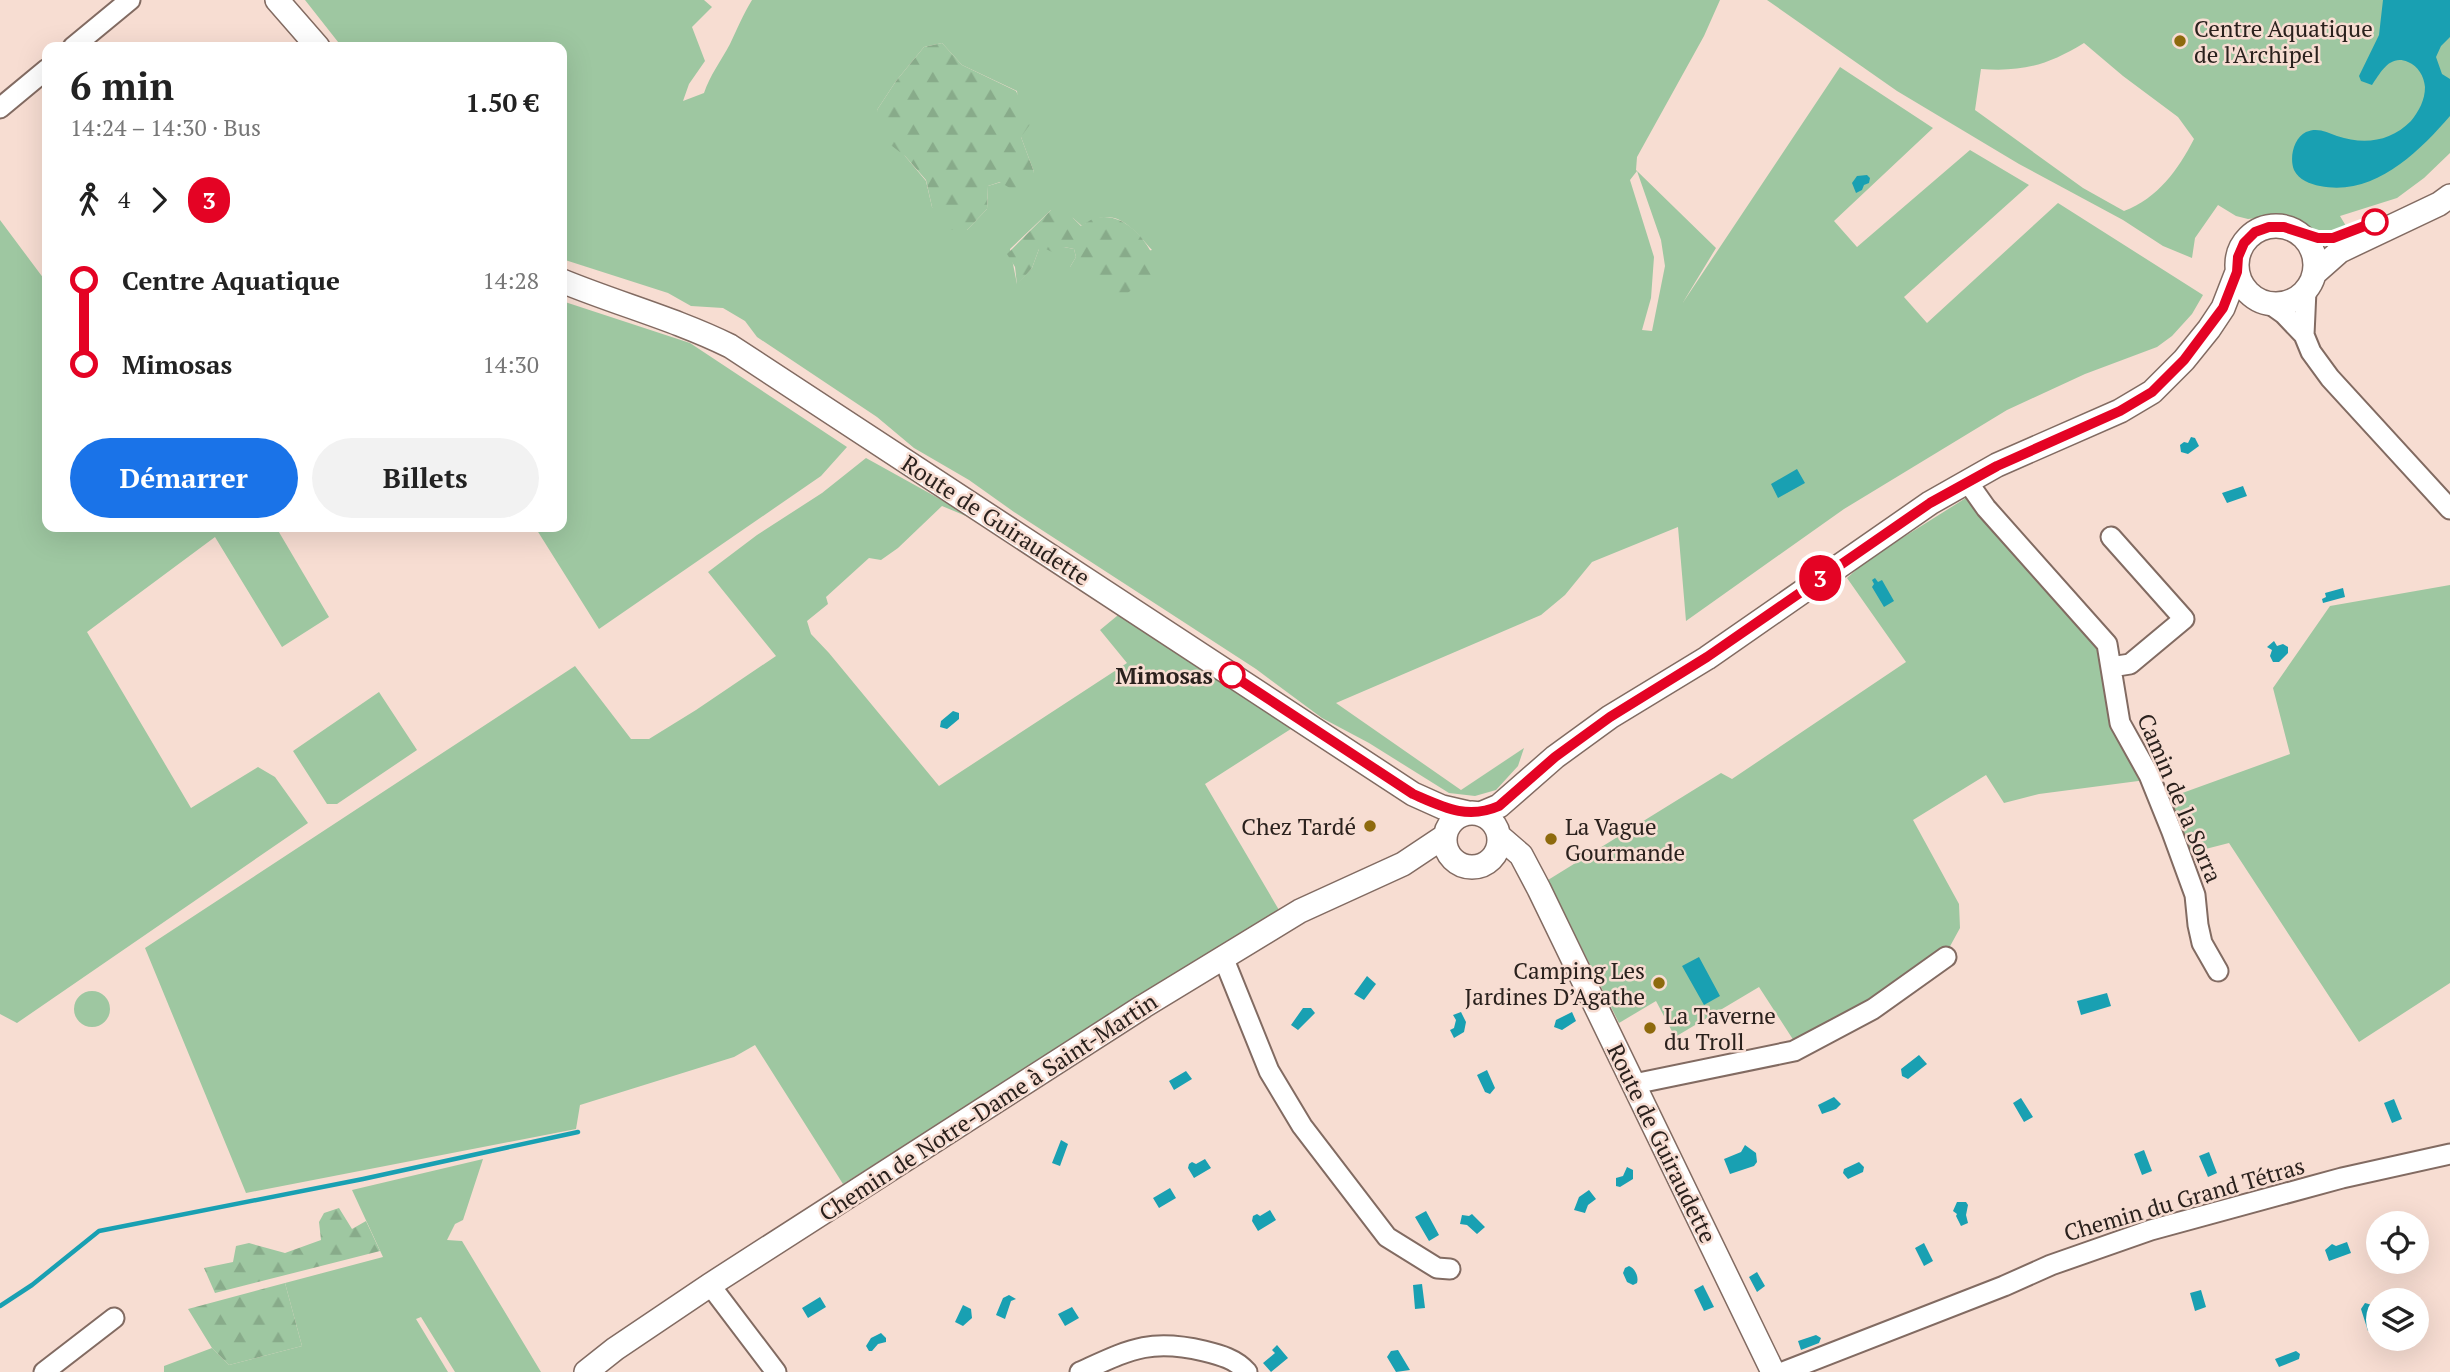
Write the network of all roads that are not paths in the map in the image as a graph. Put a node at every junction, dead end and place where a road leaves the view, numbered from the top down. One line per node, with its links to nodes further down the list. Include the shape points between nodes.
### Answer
1 (130, 0): 4 (street)
2 (267, 0): 5 (street)
3 (280, 0): 6 (street)
4 (79, 42)
5 (304, 42)
6 (315, 42)
7 (42, 73): 8 (street)
8 (0, 108)
9 (2450, 196): 10 (street)
10 (2426, 210): 11 (street, via 2381,219 2333,238); 13 (street, via 2340,251)
11 (2298, 233): 12 (street, via 2284,227 2255,232 2244,243); 13 (street, via 2315,258)
12 (2237, 272): 15 (street, via 2243,287); 17 (street, via 2209,329)
13 (2310, 282): 15 (street, via 2297,298); 16 (street)
14 (567, 283): 23 (street, Route de Guiraudette, via 696,330 763,366)
15 (2269, 304): 16 (street); 17 (street, via 2249,308 2234,318 2195,367)
16 (2304, 335): 19 (street, via 2330,378)
17 (2161, 384): 18 (street, via 2120,411)
18 (1966, 481): 21 (street, Camin de la Sorra, via 2107,644); 22 (street, via 1707,657 1610,717)
19 (2450, 509)
20 (2111, 537): 21 (street, via 2184,619 2130,664)
21 (2111, 667): 29 (street, Camin de la Sorra, via 2123,730 2172,832 2195,895 2199,934)
22 (1520, 787): 24 (street, via 1499,806); 26 (street)
23 (1413, 794): 24 (street, Route de Guiraudette, via 1442,807); 25 (street, Route de Guiraudette)
24 (1474, 813): 25 (street, via 1452,821); 26 (street, via 1491,820)
25 (1447, 842): 26 (street, via 1460,864 1471,867 1483,864); 27 (street, Chemin de Notre-Dame à Saint-Martin, via 1300,911)
26 (1496, 842): 30 (street, Route de Guiraudette, via 1513,863 1532,876)
27 (1223, 957): 32 (street, via 1269,1071 1302,1126 1387,1237 1437,1268); 33 (street, Chemin de Notre-Dame à Saint-Martin)
28 (1946, 957): 30 (street, via 1873,1009 1794,1051)
29 (2218, 971)
30 (1634, 1084): 40 (street, Route de Guiraudette)
31 (2450, 1154): 41 (street, Chemin du Grand Tétras, via 2151,1230)
32 (1450, 1269)
33 (710, 1284): 36 (street, Chemin de Notre-Dame à Saint-Martin); 37 (street)
34 (114, 1318): 35 (street)
35 (44, 1372)
36 (586, 1372)
37 (776, 1372)
38 (1080, 1372): 39 (street, via 1158,1344 1215,1354 1233,1360)
39 (1247, 1372)
40 (1773, 1372)
41 (1783, 1372)

